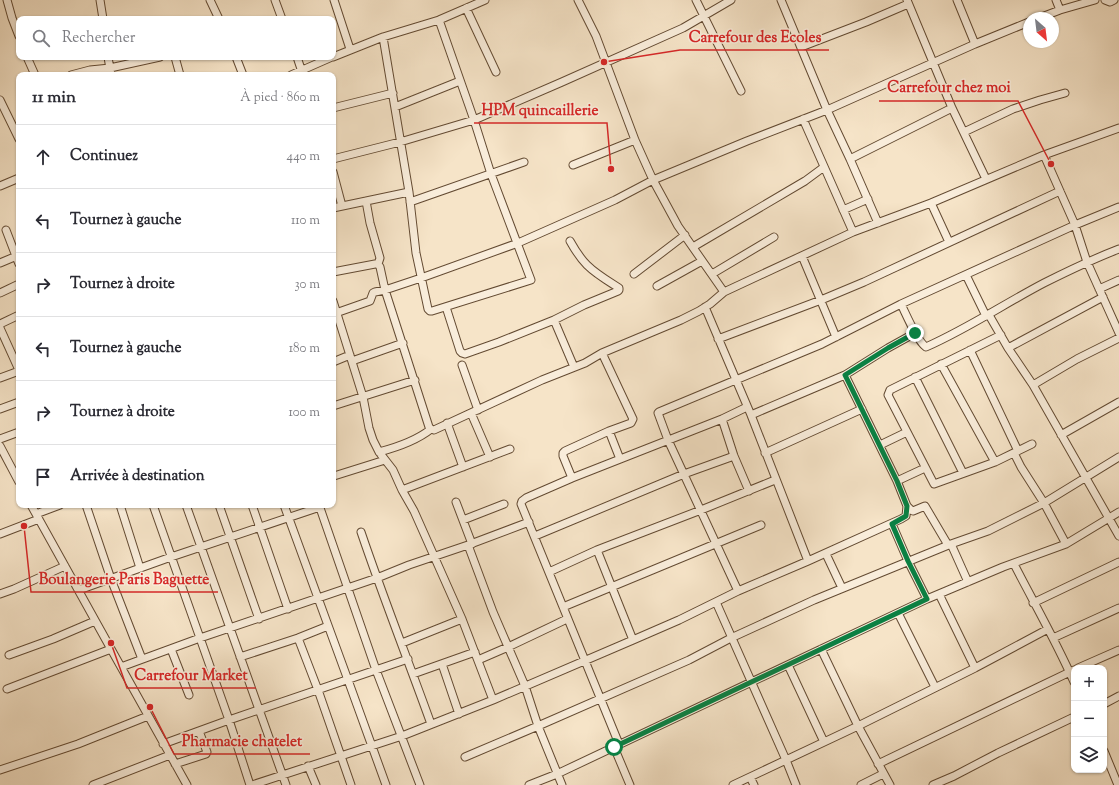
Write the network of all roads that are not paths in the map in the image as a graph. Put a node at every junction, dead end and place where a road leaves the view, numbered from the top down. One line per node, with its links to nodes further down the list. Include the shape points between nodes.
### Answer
1 (8, 0): 26 (street)
2 (100, 0): 20 (street)
3 (210, 0): 21 (street)
4 (275, 0): 22 (street)
5 (334, 0): 30 (street)
6 (485, 0): 17 (street)
7 (578, 0): 39 (street)
8 (696, 0): 23 (street)
9 (731, 0): 23 (street)
10 (781, 0): 29 (street)
11 (958, 0): 28 (street)
12 (1056, 0): 18 (street)
13 (1095, 0): 18 (street)
14 (1105, 0): 15 (street)
15 (1114, 0)
16 (908, 2): 29 (street); 40 (street)
17 (466, 8): 24 (street); 48 (street)
18 (1060, 10): 19 (street)
19 (1055, 12)
20 (103, 16)
21 (218, 16)
22 (281, 16)
23 (703, 16): 39 (street, via 683,28); 50 (street)
24 (439, 20): 27 (street); 49 (street)
25 (1023, 24): 28 (street)
26 (16, 28)
27 (383, 37): 30 (street); 51 (street)
28 (974, 44): 40 (street)
29 (802, 47): 57 (street)
30 (350, 49): 31 (street)
31 (336, 55)
32 (28, 60): 41 (street)
33 (109, 60): 43 (street)
34 (150, 60): 43 (street)
35 (176, 60): 44 (street)
36 (237, 60): 45 (street)
37 (298, 60): 46 (street)
38 (326, 60): 47 (street)
39 (606, 62): 59 (street); 63 (street)
40 (933, 63): 56 (street); 57 (street)
41 (34, 72)
42 (82, 72): 43 (street)
43 (111, 72)
44 (179, 72)
45 (242, 72)
46 (302, 72)
47 (304, 72)
48 (496, 72)
49 (460, 82): 55 (street); 59 (street)
50 (740, 90)
51 (393, 92): 54 (street); 55 (street)
52 (1064, 93): 61 (street, via 1013,109)
53 (0, 100): 62 (street)
54 (336, 107)
55 (395, 107): 64 (street)
56 (952, 108): 61 (street); 67 (street)
57 (827, 110): 58 (street); 67 (street)
58 (803, 119): 70 (street); 74 (street)
59 (474, 120): 64 (street); 71 (street)
60 (1119, 128): 65 (street)
61 (964, 132): 73 (street)
62 (16, 133)
63 (635, 140): 69 (street); 74 (street)
64 (400, 142): 66 (street); 77 (street)
65 (1044, 155): 73 (street); 78 (street)
66 (336, 158)
67 (850, 159): 79 (street)
68 (524, 162): 71 (street)
69 (573, 165)
70 (824, 167): 86 (street); 96 (street, via 805,181)
71 (491, 174): 81 (street); 95 (street)
72 (16, 179): 76 (street)
73 (986, 179): 82 (street)
74 (653, 180): 91 (street); 95 (street, via 616,200)
75 (336, 183): 83 (street)
76 (0, 186)
77 (409, 192): 80 (street); 81 (street)
78 (1060, 192): 88 (street); 94 (street)
79 (868, 199): 86 (street); 87 (street)
80 (366, 201): 83 (street); 104 (street, via 380,258)
81 (410, 202): 109 (street)
82 (931, 202): 87 (street); 94 (street)
83 (342, 206): 84 (street)
84 (336, 207)
85 (1119, 207): 88 (street)
86 (843, 210): 90 (street)
87 (878, 223): 90 (street)
88 (1075, 225): 102 (street); 108 (street)
89 (6, 230): 98 (street)
90 (853, 232): 100 (street)
91 (685, 235): 96 (street); 106 (street)
92 (774, 237): 107 (street)
93 (570, 241): 128 (street, via 587,265 619,290)
94 (949, 242): 118 (street)
95 (518, 243): 109 (street); 120 (street, via 531,280)
96 (693, 247): 101 (street)
97 (1119, 249): 102 (street)
98 (16, 251)
99 (16, 256): 103 (street)
100 (802, 256): 115 (street); 118 (street)
101 (702, 261): 107 (street); 112 (street)
102 (1087, 262): 113 (street); 124 (street)
103 (0, 264)
104 (378, 264): 105 (street); 114 (street)
105 (336, 271)
106 (634, 274)
107 (712, 274): 115 (street)
108 (966, 275): 119 (street); 124 (street)
109 (421, 278): 114 (street); 120 (street, via 428,309 432,311)
110 (1119, 280): 113 (street)
111 (16, 285): 116 (street)
112 (657, 286)
113 (1099, 289): 117 (street)
114 (385, 290): 122 (street, via 374,292 370,301); 137 (street)
115 (724, 292): 121 (street)
116 (0, 293)
117 (1103, 297): 127 (street); 138 (street)
118 (821, 300): 134 (street); 135 (street)
119 (901, 304): 131 (street); 134 (street)
120 (446, 307): 128 (street, via 460,351 464,354)
121 (705, 307): 135 (street); 140 (street)
122 (336, 313)
123 (1119, 314): 127 (street)
124 (988, 315): 131 (street, via 926,347); 133 (street)
125 (16, 316): 129 (street)
126 (336, 316): 141 (street)
127 (1111, 318): 132 (street)
128 (554, 320): 146 (street)
129 (0, 324)
130 (0, 328): 143 (street)
131 (915, 333): 148 (street)
132 (1119, 333)
133 (1001, 335): 138 (street); 139 (street)
134 (836, 337): 152 (street)
135 (718, 338): 152 (street)
136 (1119, 338): 153 (street)
137 (403, 343): 141 (street); 151 (street)
138 (1008, 348): 153 (street)
139 (970, 350): 144 (street); 177 (street)
140 (602, 354): 146 (street); 166 (street, via 634,419 631,423)
141 (351, 358): 142 (street); 154 (street)
142 (336, 361)
143 (16, 363)
144 (941, 364): 149 (street); 184 (street)
145 (462, 365): 161 (street)
146 (574, 367): 161 (street)
147 (16, 371): 150 (street)
148 (845, 375): 160 (street); 162 (street)
149 (914, 377): 167 (street, via 888,392); 187 (street)
150 (0, 378)
151 (414, 380): 154 (street); 165 (street)
152 (736, 381): 158 (street); 171 (street, via 659,412)
153 (1033, 385): 169 (street)
154 (363, 397): 157 (street); 176 (street, via 369,428)
155 (1119, 402): 169 (street)
156 (16, 403): 159 (street)
157 (336, 405)
158 (747, 407): 162 (street); 163 (street)
159 (0, 409)
160 (862, 409): 173 (street); 178 (street)
161 (474, 411): 164 (street); 180 (street)
162 (750, 415): 178 (street)
163 (722, 419): 171 (street); 179 (street)
164 (447, 423): 165 (street); 185 (street)
165 (431, 429): 176 (street, via 399,447)
166 (609, 430): 182 (street); 192 (street, via 563,453)
167 (907, 432): 173 (street); 186 (street)
168 (16, 433): 170 (street)
169 (1061, 435): 191 (street)
170 (0, 439)
171 (668, 440): 182 (street); 188 (street)
172 (1032, 444): 177 (street)
173 (880, 445): 194 (street)
174 (510, 449): 180 (street)
175 (1, 451): 189 (street)
176 (379, 452): 183 (street)
177 (1016, 452): 184 (street); 198 (street, via 1021,467)
178 (765, 453): 193 (street)
179 (734, 456): 188 (street); 196 (street)
180 (490, 457): 185 (street)
181 (1119, 457): 191 (street)
182 (620, 459): 192 (street)
183 (385, 460): 190 (street); 195 (street, via 393,470)
184 (995, 462): 187 (street)
185 (463, 467): 195 (street)
186 (925, 468): 187 (street, via 934,484); 194 (street)
187 (963, 473)
188 (684, 474): 212 (street); 224 (street)
189 (16, 475)
190 (336, 475)
191 (1086, 477): 198 (street); 216 (street)
192 (572, 478): 218 (street, via 522,501)
193 (775, 480): 196 (street); 237 (street)
194 (897, 481): 200 (street)
195 (402, 490): 235 (street)
196 (749, 491): 212 (street)
197 (456, 502): 217 (street)
198 (1044, 503): 228 (street); 230 (street, via 988,531)
199 (504, 504): 217 (street)
200 (907, 506): 219 (street, via 906,516); 230 (street, via 913,510 925,506)
201 (33, 508): 214 (street)
202 (54, 508): 214 (street)
203 (87, 508): 244 (street)
204 (121, 508): 241 (street)
205 (154, 508): 234 (street)
206 (187, 508): 231 (street)
207 (220, 508): 226 (street)
208 (253, 508): 221 (street)
209 (285, 508): 215 (street)
210 (314, 508): 215 (street)
211 (321, 508): 247 (street)
212 (701, 510): 227 (street); 232 (street)
213 (1119, 512): 216 (street)
214 (38, 516): 223 (street); 240 (street)
215 (288, 517): 221 (street); 253 (street)
216 (1108, 518): 225 (street); 228 (street)
217 (463, 520): 229 (street)
218 (529, 522): 224 (street); 229 (street)
219 (892, 524): 233 (street); 236 (street)
220 (760, 525): 227 (street)
221 (259, 527): 226 (street); 259 (street)
222 (361, 532): 243 (street)
223 (0, 534)
224 (535, 536): 242 (street)
225 (1119, 536)
226 (230, 537): 231 (street); 262 (street)
227 (716, 543): 246 (street); 250 (street)
228 (1066, 544): 239 (street)
229 (470, 545): 235 (street); 274 (street)
230 (949, 545): 236 (street); 245 (street)
231 (201, 547): 234 (street); 266 (street)
232 (597, 550): 242 (street); 246 (street)
233 (826, 554): 237 (street); 248 (street)
234 (171, 557): 241 (street); 268 (street)
235 (434, 557): 243 (street); 263 (street)
236 (908, 561): 248 (street); 254 (street)
237 (808, 562): 250 (street)
238 (1119, 562): 256 (street)
239 (1014, 564): 245 (street); 256 (street)
240 (65, 566): 249 (street); 251 (street)
241 (140, 568): 244 (street)
242 (549, 572): 257 (street)
243 (377, 578): 247 (street); 273 (street)
244 (111, 579): 249 (street); 282 (street)
245 (968, 582): 252 (street)
246 (612, 587): 257 (street); 272 (street)
247 (348, 588): 253 (street); 292 (street)
248 (842, 588): 270 (street)
249 (79, 590): 264 (street)
250 (738, 592): 255 (street)
251 (0, 594)
252 (939, 594): 254 (street); 290 (street)
253 (318, 599): 259 (street); 265 (street)
254 (927, 599): 260 (street)
255 (716, 602): 270 (street); 272 (street)
256 (1033, 603): 267 (street)
257 (563, 607): 261 (street)
258 (1119, 608): 271 (street)
259 (288, 609): 262 (street)
260 (898, 613): 277 (street); 298 (street)
261 (567, 618): 274 (street); 285 (street)
262 (259, 619): 266 (street)
263 (462, 619): 273 (street); 279 (street)
264 (95, 621): 275 (street); 280 (street)
265 (328, 626): 269 (street); 295 (street)
266 (230, 628): 268 (street); 281 (street)
267 (1048, 629): 271 (street); 290 (street)
268 (200, 638): 276 (street); 310 (street)
269 (298, 638): 281 (street); 300 (street)
270 (731, 638): 296 (street); 303 (street, via 689,660)
271 (1053, 638): 291 (street)
272 (633, 640): 285 (street)
273 (402, 644): 283 (street)
274 (508, 647): 284 (street); 297 (street)
275 (111, 649): 289 (street); 299 (street)
276 (171, 649): 282 (street); 301 (street)
277 (820, 650): 287 (street); 313 (street)
278 (1119, 650): 288 (street)
279 (475, 652): 284 (street); 286 (street)
280 (9, 654)
281 (240, 657): 306 (street)
282 (142, 659): 289 (street)
283 (408, 659): 292 (street); 294 (street)
284 (478, 660): 304 (street)
285 (585, 661): 297 (street); 303 (street)
286 (442, 664): 294 (street); 307 (street)
287 (788, 665): 296 (street); 316 (street)
288 (1085, 665)
289 (121, 667): 308 (street)
290 (975, 668): 298 (street)
291 (1071, 669)
292 (376, 670): 295 (street); 315 (street)
293 (1071, 671): 326 (street)
294 (413, 674): 311 (street)
295 (348, 680): 300 (street); 318 (street)
296 (751, 682): 319 (street); 324 (street)
297 (525, 686): 304 (street); 312 (street)
298 (935, 687): 313 (street)
299 (8, 689)
300 (318, 690): 306 (street); 321 (street)
301 (189, 695)
302 (1119, 696): 305 (street)
303 (600, 699): 312 (street); 319 (street)
304 (493, 700): 307 (street)
305 (1107, 702)
306 (258, 710): 310 (street); 331 (street)
307 (459, 714): 311 (street)
308 (148, 716): 317 (street); 328 (street, via 78,744)
309 (1071, 719): 349 (street)
310 (229, 720): 314 (street); 336 (street)
311 (431, 724): 315 (street)
312 (538, 726): 322 (street); 329 (street)
313 (858, 726): 316 (street); 326 (street)
314 (199, 731): 317 (street); 325 (street, via 206,754)
315 (402, 736): 318 (street); 341 (street)
316 (824, 742): 324 (street)
317 (163, 744): 320 (street)
318 (371, 746): 321 (street); 340 (street)
319 (616, 746): 329 (street); 333 (street)
320 (170, 755): 325 (street); 334 (street)
321 (340, 756): 327 (street); 339 (street)
322 (465, 757)
323 (1107, 758): 350 (street)
324 (786, 760): 332 (street); 346 (street)
325 (175, 764): 335 (street)
326 (878, 764): 330 (street)
327 (308, 766): 331 (street); 338 (street)
328 (0, 770)
329 (557, 774): 342 (street); 343 (street)
330 (883, 774): 347 (street); 348 (street)
331 (282, 775): 336 (street); 337 (street)
332 (750, 777): 344 (street); 345 (street)
333 (627, 784)
334 (93, 785)
335 (187, 785)
336 (251, 785)
337 (286, 785)
338 (316, 785)
339 (351, 785)
340 (386, 785)
341 (420, 785)
342 (529, 785)
343 (562, 785)
344 (733, 785)
345 (754, 785)
346 (796, 785)
347 (861, 785)
348 (890, 785)
349 (933, 785)
350 (1118, 785)

